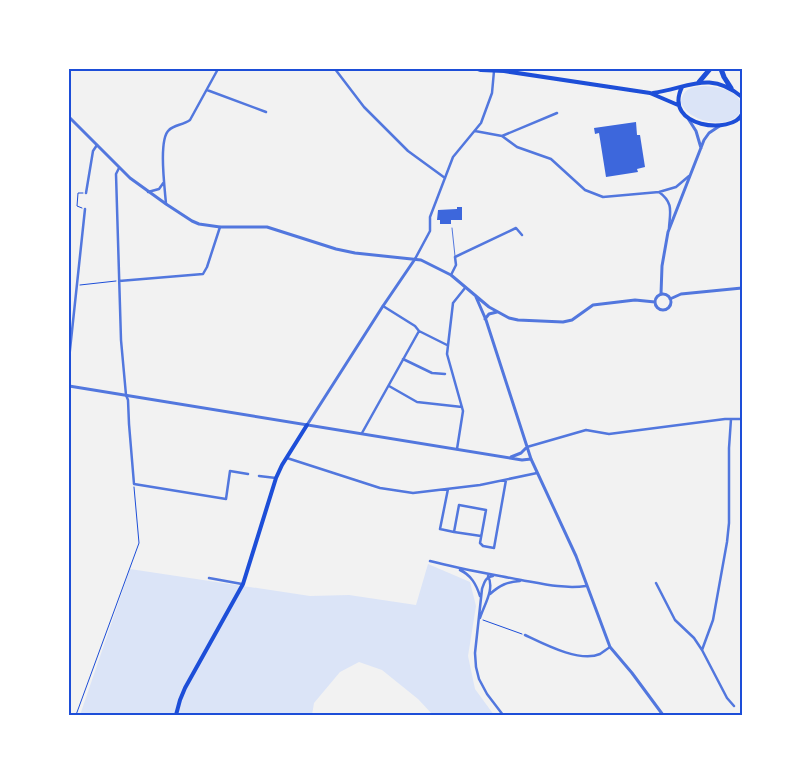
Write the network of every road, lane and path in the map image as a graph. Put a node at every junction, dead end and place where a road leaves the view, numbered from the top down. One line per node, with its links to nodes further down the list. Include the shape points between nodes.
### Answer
1 (218, 69): 12 (street)
2 (335, 69): 28 (street, via 364,107 408,151)
3 (478, 69): 4 (main road)
4 (487, 69): 8 (main road)
5 (710, 69): 9 (highway)
6 (720, 69): 11 (highway)
7 (502, 70): 8 (main road); 13 (main road)
8 (494, 72): 22 (street, via 489,103)
9 (699, 82): 10 (main road); 11 (main road)
10 (682, 87): 13 (main road); 15 (main road)
11 (731, 88): 14 (main road)
12 (207, 90): 16 (street); 29 (street, via 190,120 166,134)
13 (650, 93): 15 (main road)
14 (742, 97)
15 (678, 105): 20 (main road)
16 (266, 112)
17 (556, 114): 23 (street)
18 (742, 116): 21 (main road, via 731,124)
19 (69, 118): 24 (street)
20 (689, 119): 21 (main road); 25 (street)
21 (721, 125): 25 (street, via 708,133)
22 (476, 131): 23 (street); 28 (street, via 453,157)
23 (502, 136): 32 (street, via 517,147 551,159 595,195 614,197)
24 (97, 145): 26 (street); 33 (street, via 93,151)
25 (701, 149): 27 (street)
26 (119, 168): 31 (street); 44 (street, via 116,174)
27 (692, 174): 32 (street, via 676,187); 39 (street)
28 (445, 178): 42 (street, via 430,217 430,231)
29 (165, 181): 30 (street); 35 (street)
30 (159, 189): 31 (street); 34 (street)
31 (148, 192): 34 (street)
32 (659, 192): 39 (street, via 670,204)
33 (86, 193): 36 (path, via 78,193 77,206)
34 (156, 197): 35 (street)
35 (166, 204): 37 (street, via 192,221)
36 (85, 209): 45 (street)
37 (220, 228): 42 (street, via 267,227 345,251); 44 (street, via 203,274)
38 (452, 228): 41 (lane)
39 (668, 232): 48 (street)
40 (522, 234): 41 (street, via 516,228)
41 (455, 257): 43 (street, via 456,265)
42 (415, 259): 43 (street); 52 (street)
43 (451, 275): 46 (street)
44 (119, 281): 45 (path); 64 (street)
45 (77, 285): 59 (street)
46 (465, 288): 49 (street); 58 (street, via 453,303)
47 (742, 288): 50 (street, via 681,294)
48 (661, 294): 50 (street); 51 (street)
49 (476, 296): 53 (street); 54 (street)
50 (670, 299): 51 (street, via 665,309 658,308)
51 (655, 302): 55 (street, via 635,300 594,305 572,320 563,322 518,320)
52 (383, 306): 57 (street); 68 (street)
53 (489, 307): 54 (street); 55 (street)
54 (482, 312): 56 (street)
55 (497, 312): 56 (street, via 490,313)
56 (485, 319): 70 (street)
57 (419, 331): 58 (street); 60 (street)
58 (447, 345): 65 (street)
59 (69, 359)
60 (404, 359): 61 (street, via 432,373); 63 (street)
61 (445, 374)
62 (69, 386): 64 (street)
63 (389, 386): 65 (street, via 418,402); 69 (street)
64 (126, 395): 68 (street); 80 (street)
65 (462, 407): 71 (street)
66 (731, 419): 67 (street); 70 (street, via 609,434 586,430); 99 (street, via 727,542 714,620)
67 (742, 419)
68 (307, 425): 69 (street); 72 (main road)
69 (362, 433): 71 (street)
70 (527, 448): 73 (street); 74 (street)
71 (457, 449): 73 (street)
72 (287, 458): 78 (main road); 81 (street, via 380,488 413,492)
73 (510, 458): 74 (street)
74 (531, 459): 75 (street)
75 (537, 473): 79 (street); 93 (street, via 576,556)
76 (248, 474): 80 (street, via 230,471 226,499)
77 (259, 476): 78 (street)
78 (276, 478): 92 (main road)
79 (506, 480): 81 (street); 83 (street, via 494,548 483,546)
80 (134, 484): 101 (path, via 139,543)
81 (448, 489): 82 (street, via 440,529)
82 (454, 532): 83 (street); 83 (street, via 459,505 486,510)
83 (481, 536)
84 (430, 561): 85 (street)
85 (455, 567): 86 (street); 95 (street, via 467,573 477,587)
86 (484, 573): 87 (street); 88 (street)
87 (495, 575): 88 (street); 90 (street)
88 (489, 576): 94 (street); 95 (street)
89 (209, 578): 92 (street)
90 (524, 580): 93 (street, via 572,588); 94 (street, via 499,586)
91 (656, 583): 99 (street, via 675,620)
92 (243, 584): 102 (main road, via 185,688)
93 (586, 586): 98 (street)
94 (489, 596): 96 (street)
95 (480, 602): 96 (street)
96 (480, 619): 97 (path); 103 (street, via 476,667 487,694)
97 (525, 635): 98 (street, via 581,656 599,654)
98 (610, 647): 104 (street)
99 (702, 650): 100 (street)
100 (734, 706)
101 (76, 715)
102 (176, 715)
103 (503, 715)
104 (663, 715)

